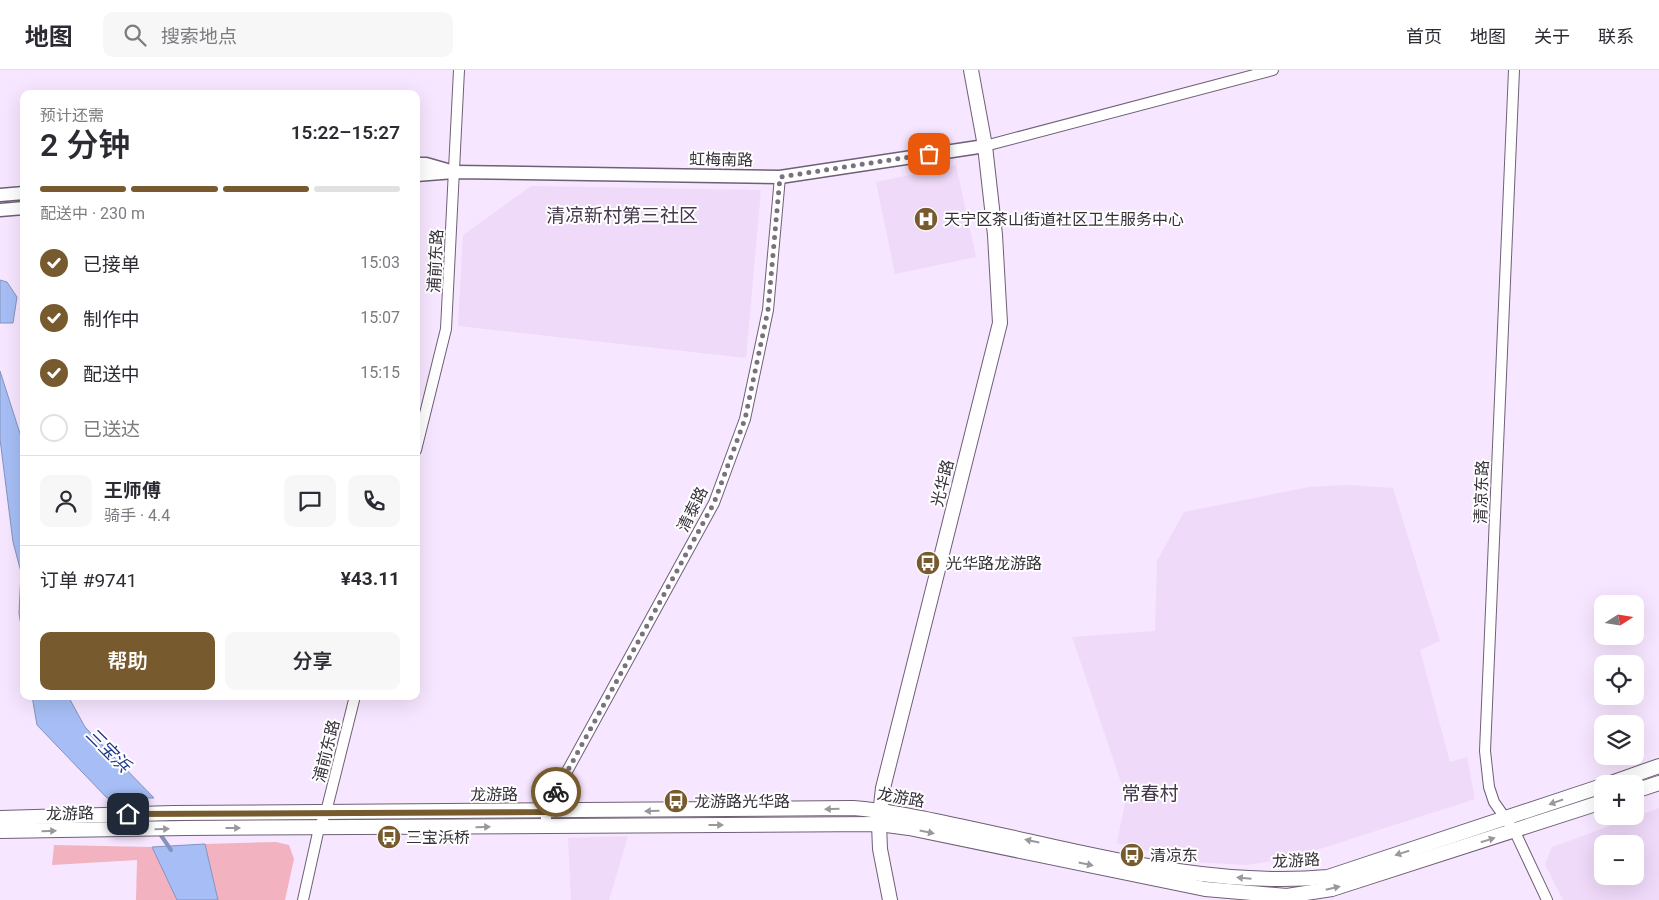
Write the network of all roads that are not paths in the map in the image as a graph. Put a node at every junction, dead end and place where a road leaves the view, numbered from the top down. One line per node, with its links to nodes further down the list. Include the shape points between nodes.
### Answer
1 (459, 70): 7 (street, 浦前东路)
2 (971, 70): 5 (main road, 光华路)
3 (1273, 70): 5 (street)
4 (1514, 70): 26 (street, 清凉东路, via 1485,751 1489,787 1494,802)
5 (985, 146): 9 (street, 虹梅南路); 23 (main road, 光华路, via 1000,323 883,788)
6 (420, 164): 7 (street, 虹梅南路)
7 (454, 172): 8 (street, 虹梅南路); 9 (street, 虹梅南路); 14 (street, 浦前东路, via 446,329)
8 (420, 175)
9 (780, 177): 25 (street, 清泰路, via 768,310 745,419 714,503)
10 (20, 193): 11 (street)
11 (0, 195)
12 (20, 208): 13 (street)
13 (0, 210)
14 (420, 434)
15 (354, 700): 22 (street, 浦前东路)
16 (1659, 766): 17 (main road)
17 (1634, 775)
18 (1659, 783): 19 (main road)
19 (1644, 788)
20 (1594, 789): 26 (main road, 龙游路, one-way to 26)
21 (1594, 805): 29 (main road, 龙游路)
22 (326, 812): 24 (main road, 龙游路); 25 (main road, 龙游路); 27 (street, 浦前东路)
23 (880, 817): 25 (main road, 龙游路); 26 (main road, 龙游路, one-way to 23, via 1328,877 1266,879 1191,875); 29 (main road, 龙游路, one-way to 29, via 909,828 1205,889 1287,896 1332,889); 31 (main road, 光华路, via 880,849)
24 (0, 818)
25 (546, 819): 27 (main road, 龙游路, one-way to 25)
26 (1506, 819): 29 (street, 清凉东路)
27 (319, 828): 28 (main road, 龙游路, one-way to 27); 30 (street, 浦前东路)
28 (0, 831)
29 (1515, 832): 32 (street, 清凉东路)
30 (303, 900)
31 (890, 900)
32 (1547, 900)

